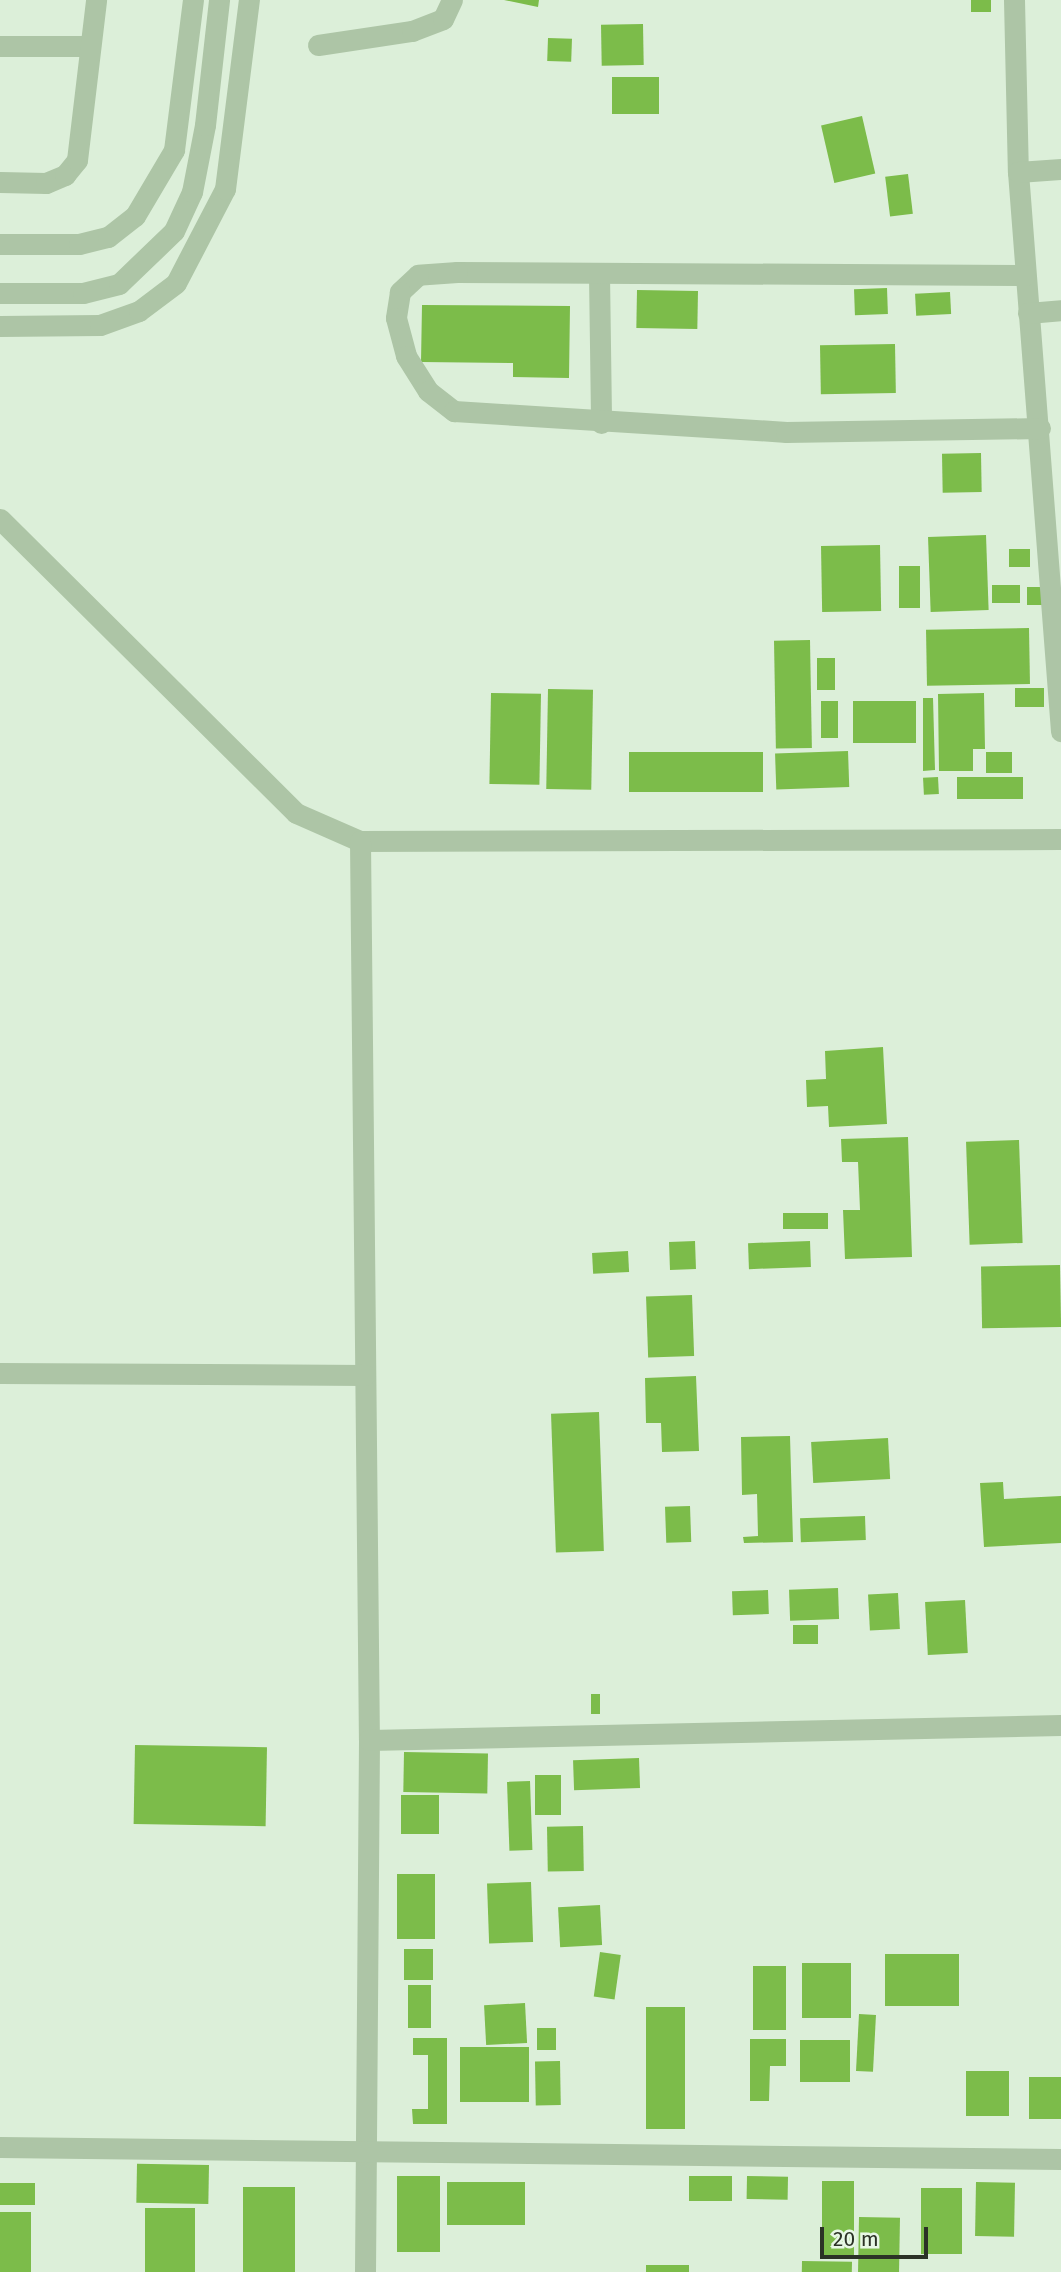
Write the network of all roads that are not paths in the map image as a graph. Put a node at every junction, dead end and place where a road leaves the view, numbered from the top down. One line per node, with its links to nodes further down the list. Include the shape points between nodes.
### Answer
1 (96, 0): 8 (street)
2 (193, 0): 13 (street, via 174,150 163,179 135,216 108,237 79,244)
3 (219, 0): 16 (street, via 203,139 192,192 174,231 119,284 83,293)
4 (249, 0): 19 (street, via 225,189 176,282 139,311 100,325)
5 (452, 0): 9 (street, via 443,19 412,31)
6 (1014, 0): 11 (street)
7 (0, 46): 8 (street)
8 (90, 46): 12 (street, via 77,160 65,175 47,183)
9 (318, 46)
10 (1061, 169): 11 (street)
11 (1018, 172): 15 (street)
12 (0, 182)
13 (0, 244)
14 (599, 274): 15 (street); 20 (street); 20 (street, via 418,275 400,292 396,318 406,356 428,391 454,411)
15 (1025, 275): 18 (street)
16 (0, 293)
17 (1061, 310): 18 (street)
18 (1028, 313): 21 (street)
19 (0, 326)
20 (601, 423): 21 (street, via 786,432)
21 (1040, 428): 23 (street)
22 (0, 519): 25 (street, via 296,813)
23 (1061, 731)
24 (1061, 839): 25 (street)
25 (360, 841): 27 (street)
26 (0, 1373): 27 (street)
27 (365, 1375): 29 (street)
28 (1061, 1726): 29 (street)
29 (369, 1740): 31 (street)
30 (0, 2147): 31 (street)
31 (366, 2154): 32 (street); 33 (street)
32 (1061, 2159)
33 (365, 2272)

